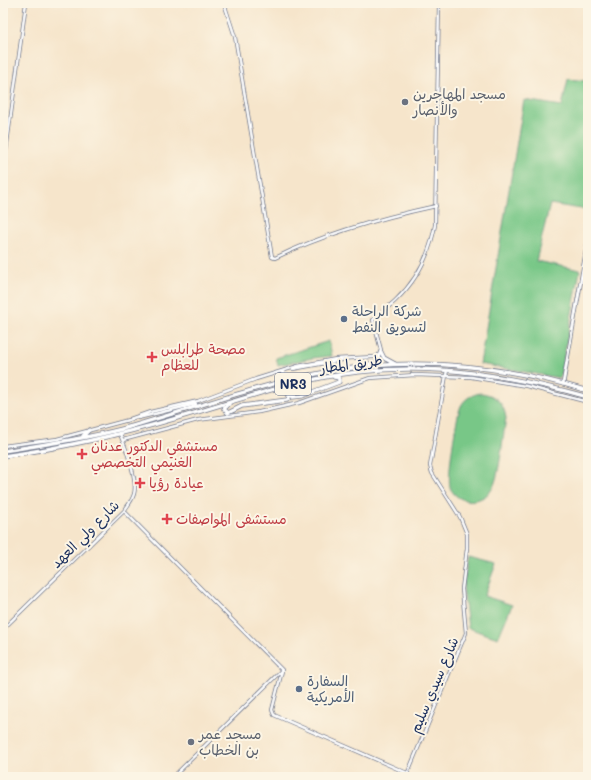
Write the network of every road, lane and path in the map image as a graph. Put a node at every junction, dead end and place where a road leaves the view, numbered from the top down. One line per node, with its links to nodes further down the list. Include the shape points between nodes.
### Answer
1 (26, 3): 4 (street)
2 (224, 3): 5 (street, via 235,37 271,256 275,258 380,218)
3 (438, 3): 5 (street)
4 (3, 173)
5 (436, 206): 7 (street, via 432,240 419,271 403,294 373,320)
6 (588, 240): 15 (main road)
7 (381, 352): 8 (street); 9 (highway, via 384,358)
8 (378, 356): 10 (highway, via 378,363 360,365); 12 (street)
9 (396, 364): 10 (highway, طريق المطار / NR3); 15 (highway, طريق المطار / NR3, via 476,367)
10 (357, 368): 24 (highway, طريق المطار / NR3, via 286,381)
11 (446, 370): 13 (street, شارع سيدي سليم); 14 (highway, طريق المطار / NR3, via 381,370); 18 (highway, طريق المطار / NR3, via 502,376)
12 (286, 371): 16 (highway, bridge); 22 (street, via 198,401)
13 (446, 376): 20 (street, via 526,386); 21 (street, via 370,378 299,403 270,410); 34 (street, شارع سيدي سليم, via 430,466 467,534 462,589 466,633)
14 (305, 382): 16 (highway, via 336,377 340,379 337,383 298,397 292,396); 19 (highway, طريق المطار / NR3)
15 (563, 384): 17 (highway, طريق المطار / NR3)
16 (290, 392): 21 (highway, via 287,400 242,406)
17 (588, 392)
18 (588, 397)
19 (232, 402): 21 (highway, via 224,409 226,413); 25 (highway, طريق المطار / NR3)
20 (588, 402)
21 (232, 413): 27 (street)
22 (94, 429): 23 (street); 24 (highway, via 96,433)
23 (89, 430): 26 (highway, via 86,434); 28 (street, via 57,439)
24 (105, 432): 26 (highway, طريق المطار / NR3)
25 (120, 434): 27 (street, شارع ولي العهد); 30 (highway, طريق المطار / NR3, via 69,446)
26 (70, 440): 29 (highway, طريق المطار / NR3)
27 (123, 440): 31 (street, شارع ولي العهد, via 134,485 131,502)
28 (3, 446)
29 (3, 450)
30 (3, 456)
31 (124, 510): 32 (street, شارع ولي العهد); 33 (street)
32 (3, 629)
33 (282, 670): 34 (street, via 272,710 274,715); 35 (street)
34 (407, 773): 36 (street, شارع سيدي سليم)
35 (173, 777)
36 (406, 777)

